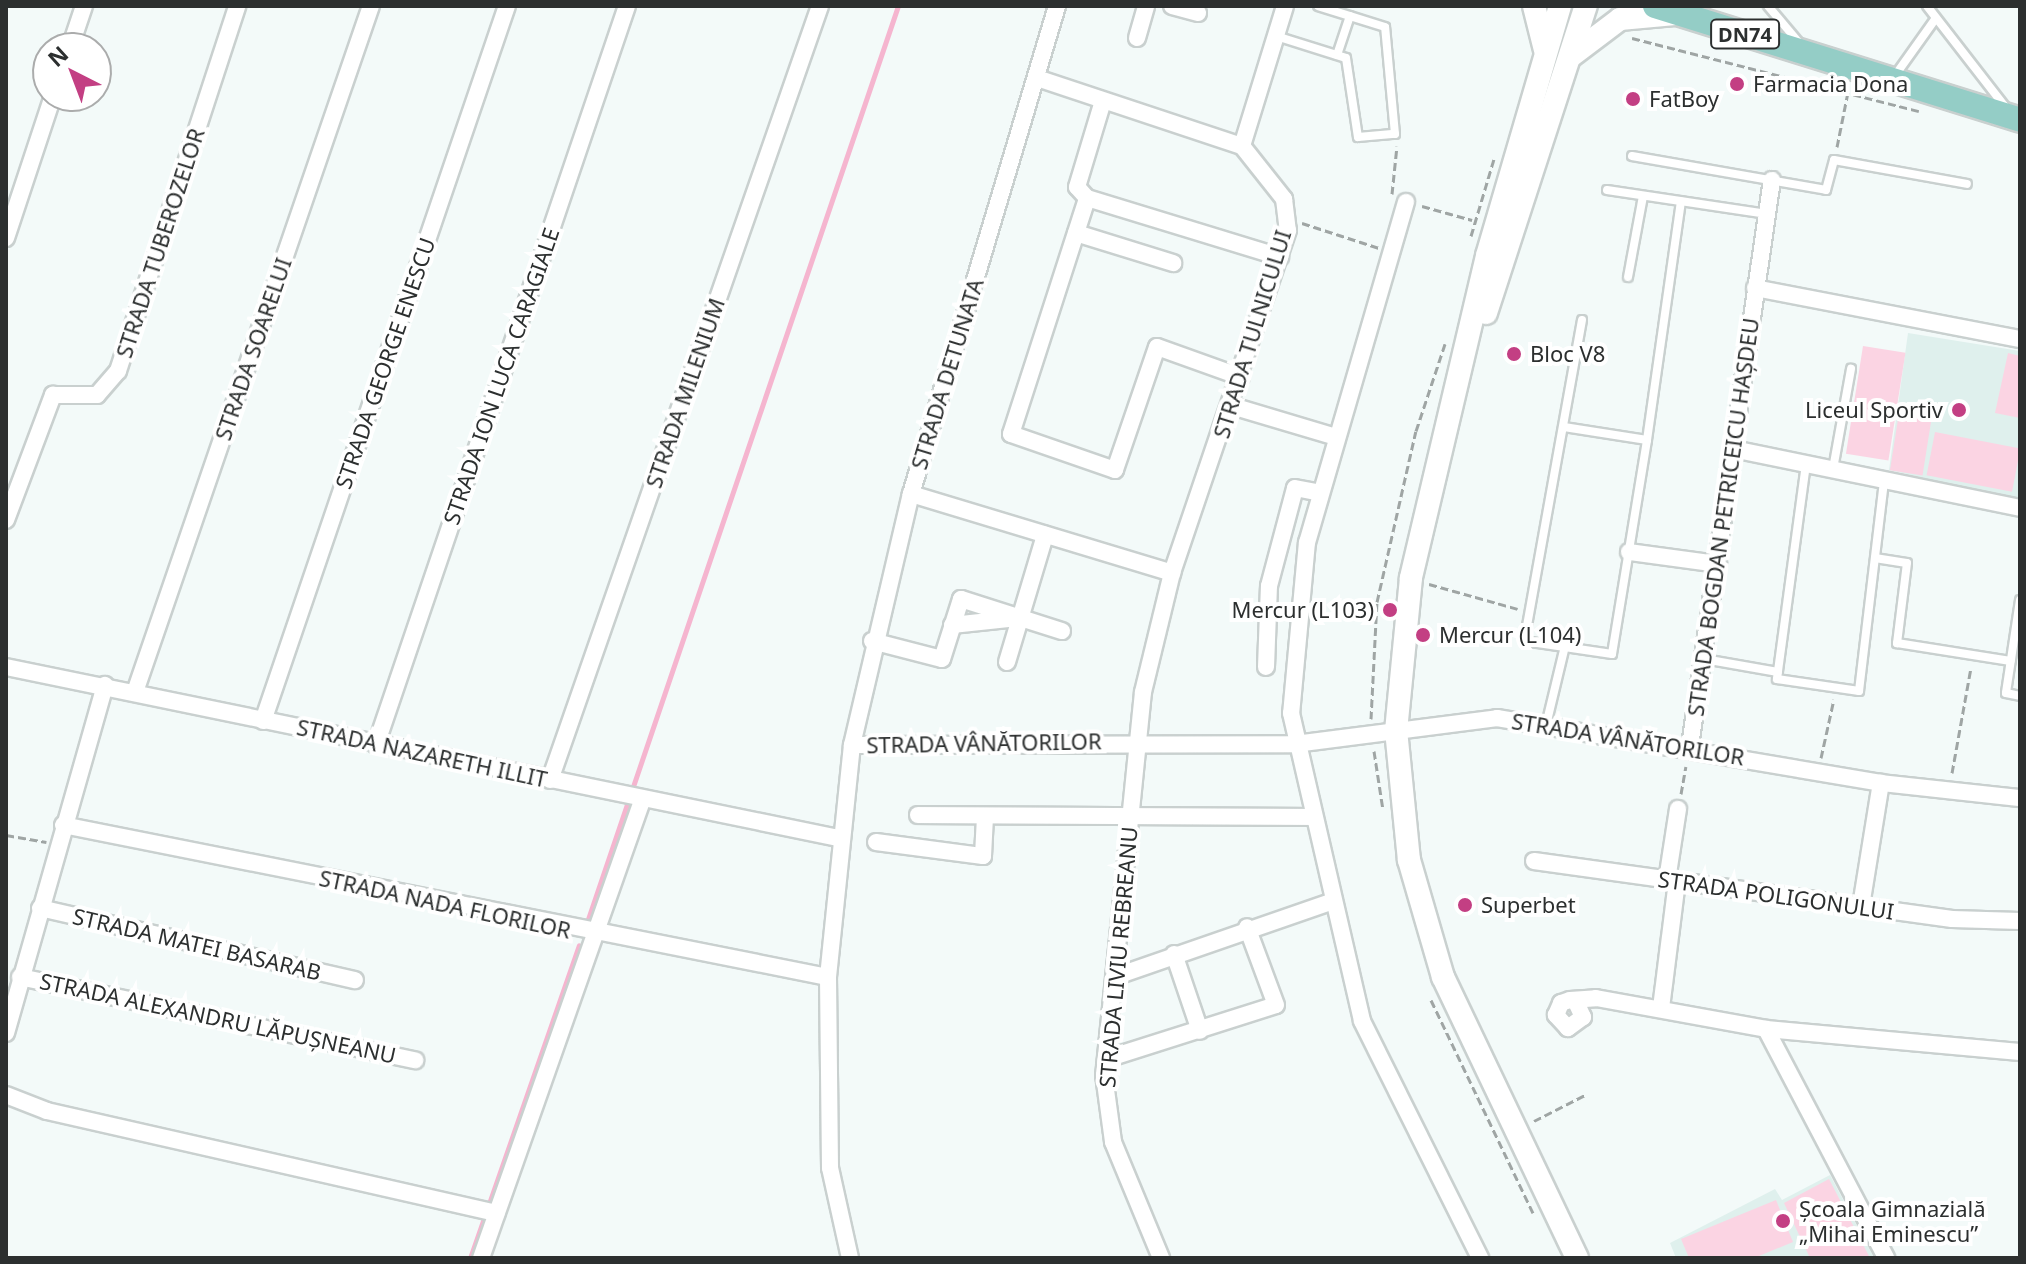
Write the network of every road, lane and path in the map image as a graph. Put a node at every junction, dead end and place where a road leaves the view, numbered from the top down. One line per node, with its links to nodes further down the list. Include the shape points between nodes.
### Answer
1 (84, 6): 22 (street)
2 (237, 6): 77 (street, STRADA TUBEROZELOR, via 118,371 97,395 53,395)
3 (371, 6): 100 (street, STRADA SOARELUI)
4 (507, 6): 102 (street, STRADA GEORGE ENESCU)
5 (627, 6): 108 (street, STRADA ION LUCA CARAGIALE)
6 (820, 6): 112 (street, STRADA MILENIUM)
7 (1057, 6): 29 (street, STRADA DETUNATA)
8 (1146, 6): 25 (street)
9 (1172, 6): 19 (street)
10 (1285, 6): 24 (street)
11 (1318, 6): 20 (lane)
12 (1534, 6): 28 (main road)
13 (1560, 6): 28 (main road)
14 (1586, 6): 28 (main road)
15 (1655, 6): 18 (main road, DN74)
16 (1768, 6): 27 (lane)
17 (1927, 6): 21 (lane)
18 (1677, 10): 27 (main road, DN74); 28 (main road, via 1620,19)
19 (1198, 13)
20 (1350, 16): 26 (lane); 36 (lane, via 1385,27)
21 (1936, 18): 30 (lane, via 1914,59); 35 (lane)
22 (75, 32)
23 (1623, 35): 31 (path)
24 (1276, 36): 26 (lane); 38 (street)
25 (1137, 38)
26 (1337, 55): 36 (lane, via 1346,58 1358,137)
27 (1809, 55): 30 (main road, DN74)
28 (1556, 58): 51 (main road); 63 (main road, via 1509,261)
29 (1037, 78): 32 (street, STRADA TULNICULUI); 75 (street, STRADA DETUNATA)
30 (1891, 80): 35 (main road, DN74)
31 (1848, 92): 34 (path); 40 (path)
32 (1103, 101): 38 (street, STRADA TULNICULUI); 45 (street, via 1077,187)
33 (48, 112): 53 (street)
34 (1923, 112)
35 (2017, 119)
36 (1395, 134): 47 (path, via 1391,198)
37 (1499, 145): 50 (path)
38 (1242, 146): 49 (street, STRADA TULNICULUI, via 1266,167)
39 (1632, 156): 41 (lane)
40 (1834, 160): 41 (lane, via 1826,190); 42 (lane)
41 (1772, 180): 48 (street, STRADA BOGDAN PETRICEICU HAȘDEU)
42 (1967, 184)
43 (1607, 190): 44 (lane)
44 (1643, 196): 46 (lane); 58 (lane)
45 (1087, 198): 52 (street); 56 (street)
46 (1681, 201): 48 (lane); 69 (lane)
47 (1406, 202): 50 (path); 55 (street)
48 (1767, 214): 59 (street, STRADA BOGDAN PETRICEICU HAȘDEU)
49 (1287, 218): 55 (path); 56 (street, STRADA TULNICULUI)
50 (1473, 220): 51 (path); 54 (path)
51 (1495, 226): 63 (main road)
52 (1076, 233): 57 (street); 65 (street, via 1011,434 1115,470 1157,347)
53 (6, 238)
54 (1470, 245)
55 (1391, 252): 68 (street)
56 (1280, 257): 65 (street, STRADA TULNICULUI)
57 (1173, 263)
58 (1628, 277)
59 (1755, 288): 61 (street, STRADA BOGDAN PETRICEICU HAȘDEU); 70 (street, STRADA BOGDAN PETRICEICU HAȘDEU)
60 (1582, 320): 67 (lane)
61 (2020, 339)
62 (1446, 341): 105 (path, via 1416,431 1377,602)
63 (1471, 348): 104 (main road, via 1411,578)
64 (1851, 369): 72 (lane)
65 (1241, 377): 66 (street, STRADA TULNICULUI)
66 (1232, 406): 68 (street); 82 (street, STRADA TULNICULUI)
67 (1564, 427): 69 (lane); 85 (lane)
68 (1336, 437): 74 (street)
69 (1647, 440): 79 (lane)
70 (1733, 449): 71 (street); 81 (street, STRADA BOGDAN PETRICEICU HAȘDEU)
71 (1806, 464): 72 (street); 97 (lane)
72 (1833, 469): 73 (street)
73 (1884, 480): 76 (street); 80 (lane)
74 (1321, 493): 96 (street, via 1295,488 1269,586); 107 (street, via 1307,542 1293,682)
75 (911, 494): 78 (street); 89 (street, STRADA DETUNATA)
76 (2020, 508)
77 (6, 520)
78 (1045, 535): 82 (street); 86 (street)
79 (1629, 552): 81 (street); 90 (lane, via 1612,654)
80 (1875, 558): 91 (lane, via 1907,563 1897,643); 99 (lane, via 1859,691)
81 (1718, 564): 92 (street, STRADA BOGDAN PETRICEICU HAȘDEU)
82 (1172, 573): 106 (street, STRADA TULNICULUI)
83 (1427, 600): 85 (path, via 1428,582)
84 (2020, 600): 93 (lane)
85 (1530, 612): 90 (lane, via 1524,641)
86 (1020, 618): 87 (street); 87 (street, via 961,599); 88 (street); 94 (street)
87 (952, 625): 89 (street, via 942,659)
88 (1062, 631)
89 (872, 641): 109 (street, STRADA DETUNATA)
90 (1565, 646): 103 (lane)
91 (1973, 655): 93 (lane); 114 (path)
92 (1704, 659): 97 (lane); 110 (street, STRADA BOGDAN PETRICEICU HAȘDEU)
93 (2011, 661): 101 (lane, via 2006,693)
94 (1007, 662)
95 (6, 667): 98 (street, STRADA NAZARETH ILLIT)
96 (1266, 667)
97 (1778, 672): 99 (lane, via 1777,679)
98 (105, 685): 100 (street, STRADA NAZARETH ILLIT); 123 (street)
99 (1836, 688): 111 (path)
100 (135, 692): 102 (street, STRADA NAZARETH ILLIT)
101 (2020, 696)
102 (263, 721): 108 (street, STRADA NAZARETH ILLIT)
103 (1547, 721): 104 (street, STRADA VÂNĂTORILOR, via 1460,719); 110 (street, STRADA VÂNĂTORILOR)
104 (1396, 730): 105 (street, STRADA VÂNĂTORILOR); 152 (main road, via 1409,860 1431,938 1459,1020)
105 (1372, 735): 107 (street, STRADA VÂNĂTORILOR); 122 (path)
106 (1137, 742): 107 (street, STRADA VÂNĂTORILOR); 109 (street, STRADA VÂNĂTORILOR); 121 (street, STRADA LIVIU REBREANU)
107 (1295, 744): 120 (street)
108 (376, 745): 112 (street, STRADA NAZARETH ILLIT)
109 (852, 745): 125 (street, STRADA DETUNATA)
110 (1690, 746): 111 (street, STRADA VÂNĂTORILOR); 117 (path)
111 (1818, 773): 113 (street, STRADA VÂNĂTORILOR)
112 (550, 780): 116 (street, STRADA NAZARETH ILLIT)
113 (1881, 783): 114 (street, STRADA VÂNĂTORILOR); 131 (street)
114 (1948, 791): 115 (street, STRADA VÂNĂTORILOR)
115 (2020, 798)
116 (643, 799): 125 (street, STRADA NAZARETH ILLIT); 135 (street)
117 (1678, 809): 129 (street)
118 (918, 815): 119 (street)
119 (985, 816): 121 (street); 126 (street, via 983,856)
120 (1311, 817): 121 (street); 130 (street)
121 (1129, 818): 139 (street, STRADA LIVIU REBREANU)
122 (1386, 824)
123 (63, 825): 127 (street); 135 (street, STRADA NADA FLORILOR)
124 (6, 835): 127 (path)
125 (838, 838): 138 (street, STRADA DETUNATA)
126 (876, 842)
127 (58, 844): 132 (street)
128 (1534, 861): 129 (street, STRADA POLIGONULUI)
129 (1672, 881): 131 (street, STRADA POLIGONULUI); 143 (street)
130 (1331, 902): 134 (street); 158 (street, via 1362,1021)
131 (1861, 906): 133 (street, STRADA POLIGONULUI)
132 (40, 908): 137 (street); 140 (street, STRADA MATEI BASARAB)
133 (2020, 921)
134 (1247, 927): 136 (street); 145 (street, via 1276,1005)
135 (596, 935): 138 (street, STRADA NADA FLORILOR); 153 (street)
136 (1174, 954): 139 (street); 145 (street)
137 (20, 977): 146 (street); 149 (street, STRADA ALEXANDRU LĂPUȘNEANU)
138 (828, 977): 156 (street, STRADA DETUNATA, via 830,1168)
139 (1114, 977): 148 (street, STRADA LIVIU REBREANU)
140 (355, 980)
141 (1428, 991): 154 (path, via 1458,1067)
142 (1579, 1006): 143 (street, via 1596,998)
143 (1661, 1008): 144 (street)
144 (1766, 1029): 147 (street); 160 (street)
145 (1200, 1031): 148 (street)
146 (6, 1033)
147 (2020, 1052)
148 (1106, 1059): 157 (street, STRADA LIVIU REBREANU, via 1113,1142)
149 (415, 1060)
150 (6, 1095): 153 (street, via 47,1111)
151 (1585, 1095): 152 (path)
152 (1513, 1131): 159 (main road)
153 (497, 1213): 155 (street)
154 (1534, 1216)
155 (481, 1258)
156 (850, 1258)
157 (1161, 1258)
158 (1480, 1258)
159 (1577, 1258)
160 (1886, 1258)

